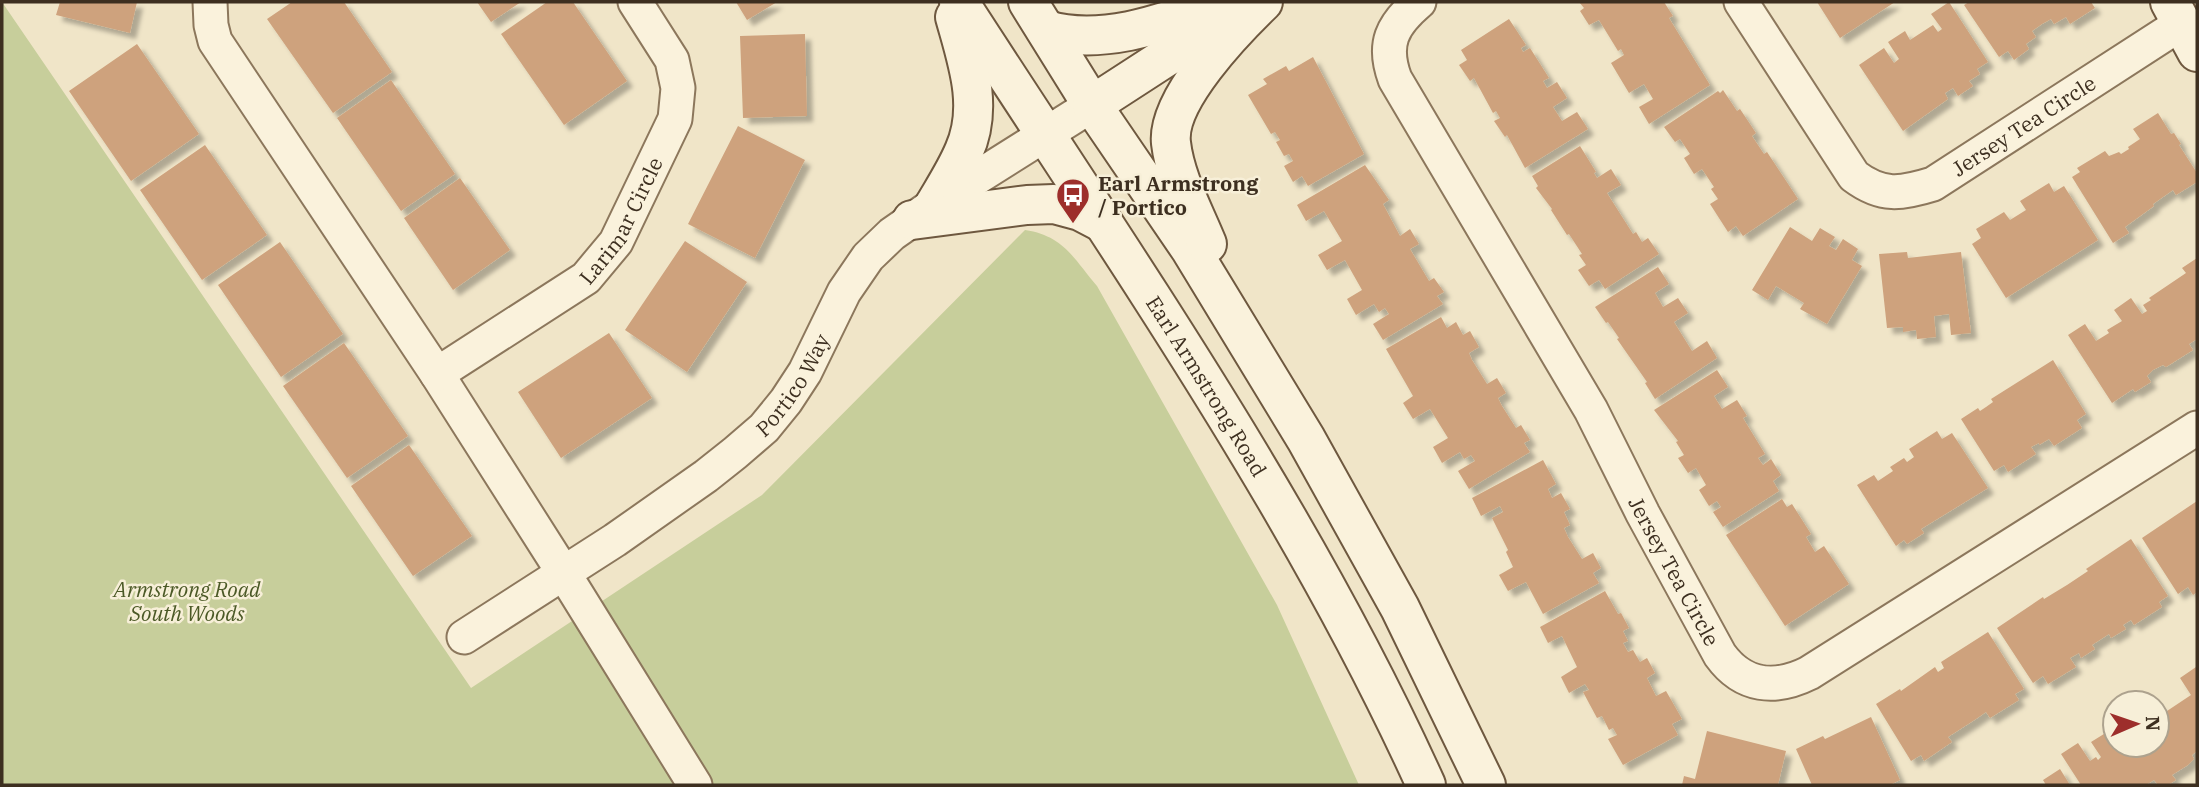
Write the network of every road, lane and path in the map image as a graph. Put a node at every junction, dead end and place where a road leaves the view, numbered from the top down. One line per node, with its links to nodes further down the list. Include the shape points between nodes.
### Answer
1 (210, 2): 17 (street, via 215,41)
2 (635, 2): 17 (street, Larimar Circle, via 672,60 678,88 675,119 616,242 586,278)
3 (950, 2): 14 (main road, via 970,71 971,130 965,149)
4 (959, 2): 13 (main road, Earl Armstrong Road)
5 (1224, 2): 10 (main road, via 1092,36)
6 (1252, 2): 12 (main road)
7 (1263, 2): 16 (main road, via 1232,31 1180,102 1170,141 1178,175)
8 (1419, 2): 18 (street, Jersey Tea Circle, via 1398,22 1388,48 1395,79 1591,410 1720,655 1741,677 1784,682 1809,673)
9 (1741, 2): 11 (street, Jersey Tea Circle, via 1854,176 1884,192 1933,184)
10 (1037, 16): 12 (main road)
11 (2183, 25)
12 (1092, 105): 13 (street, Portico Way); 16 (main road, via 1191,250)
13 (1045, 134): 14 (street, Portico Way); 15 (main road, Earl Armstrong Road)
14 (923, 212): 15 (main road, via 1046,204); 19 (street, Portico Way, via 892,234 854,275 805,372 764,428 706,476)
15 (1103, 223): 22 (main road, Earl Armstrong Road, via 1310,559)
16 (1249, 346): 23 (main road, via 1394,596)
17 (437, 374): 19 (street)
18 (2197, 428)
19 (563, 572): 20 (street, Portico Way); 21 (street)
20 (464, 637)
21 (695, 785)
22 (1426, 785)
23 (1486, 785)

